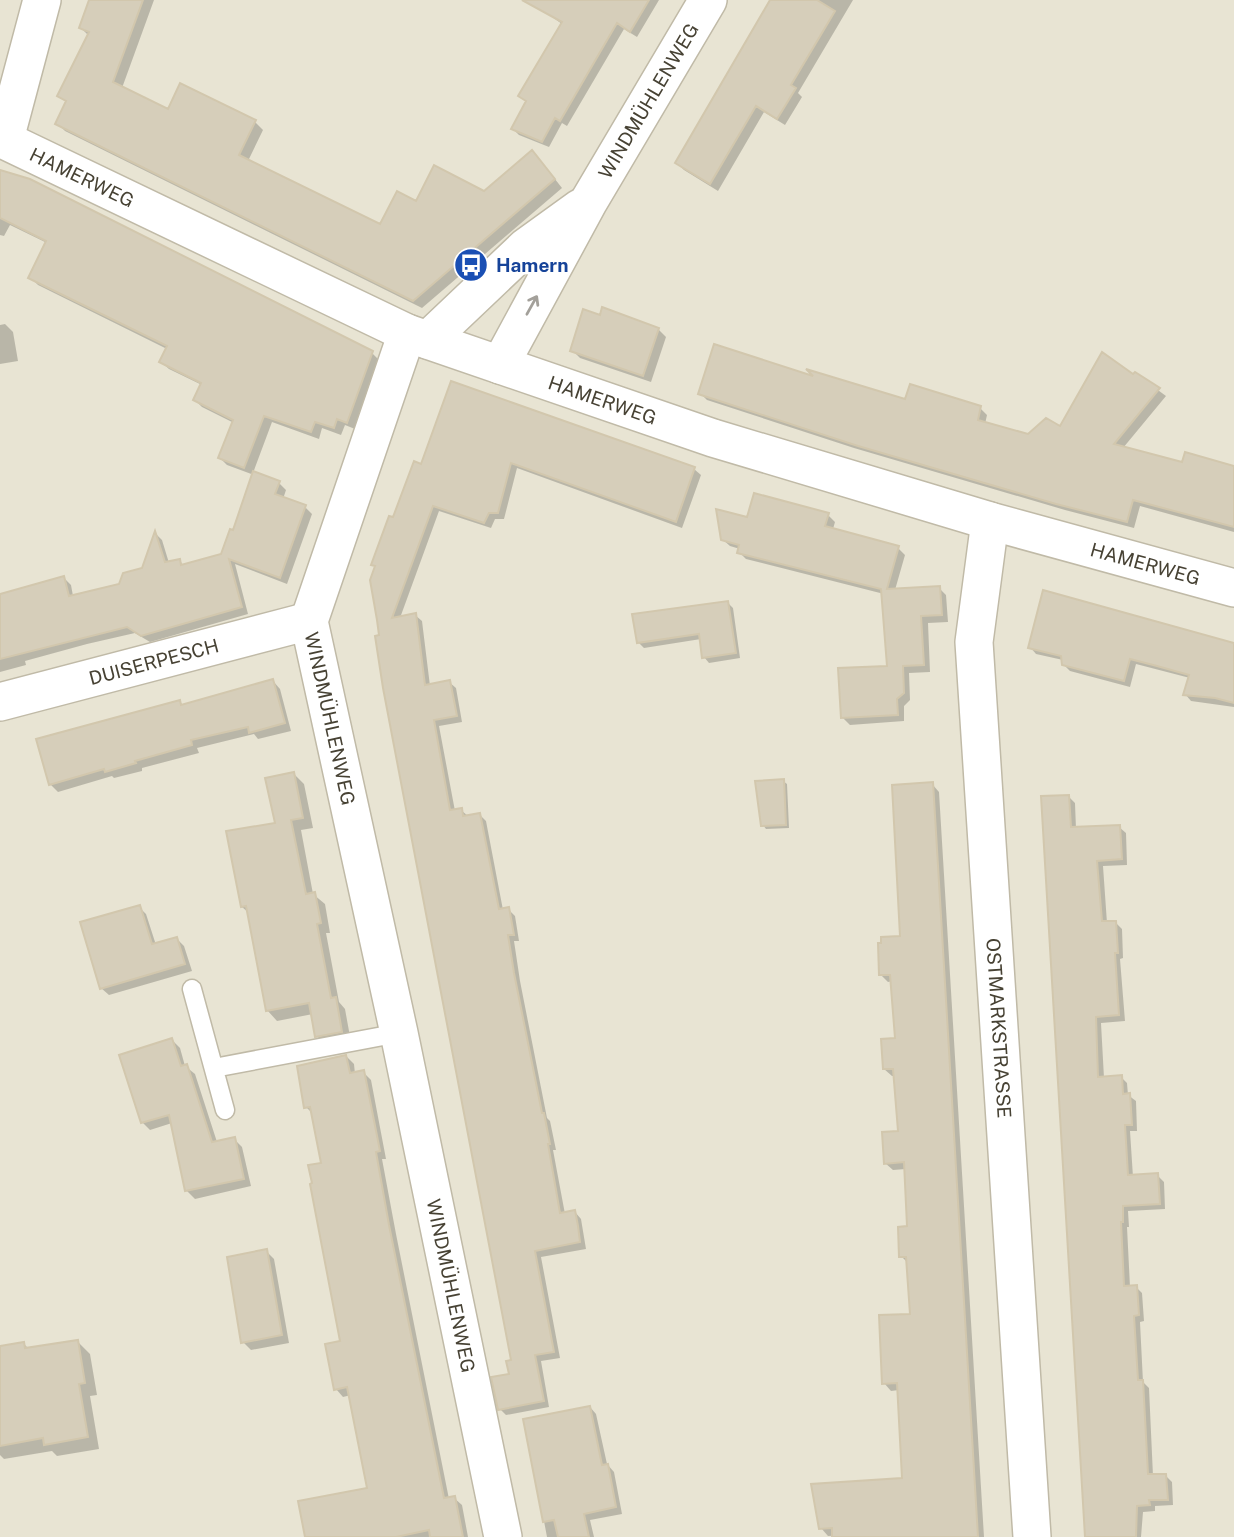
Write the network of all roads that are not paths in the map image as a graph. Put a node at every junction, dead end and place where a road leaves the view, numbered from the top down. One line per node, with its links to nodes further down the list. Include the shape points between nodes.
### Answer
1 (42, 0): 3 (street)
2 (708, 0): 4 (street, WINDMÜHLENWEG)
3 (2, 139): 5 (street, HAMERWEG)
4 (589, 201): 5 (street, WINDMÜHLENWEG); 6 (street, WINDMÜHLENWEG, one-way to 4)
5 (418, 337): 6 (street, HAMERWEG); 9 (street, WINDMÜHLENWEG)
6 (499, 365): 7 (street, HAMERWEG, via 713,438)
7 (990, 522): 8 (street, HAMERWEG); 16 (street, OSTMARKSTRASSE, via 974,642)
8 (1234, 588)
9 (309, 621): 10 (street, DUISERPESCH); 12 (street, WINDMÜHLENWEG)
10 (0, 702)
11 (192, 989): 13 (lane)
12 (399, 1033): 13 (lane); 15 (street, WINDMÜHLENWEG)
13 (214, 1068): 14 (lane)
14 (225, 1111)
15 (503, 1537)
16 (1032, 1537)

